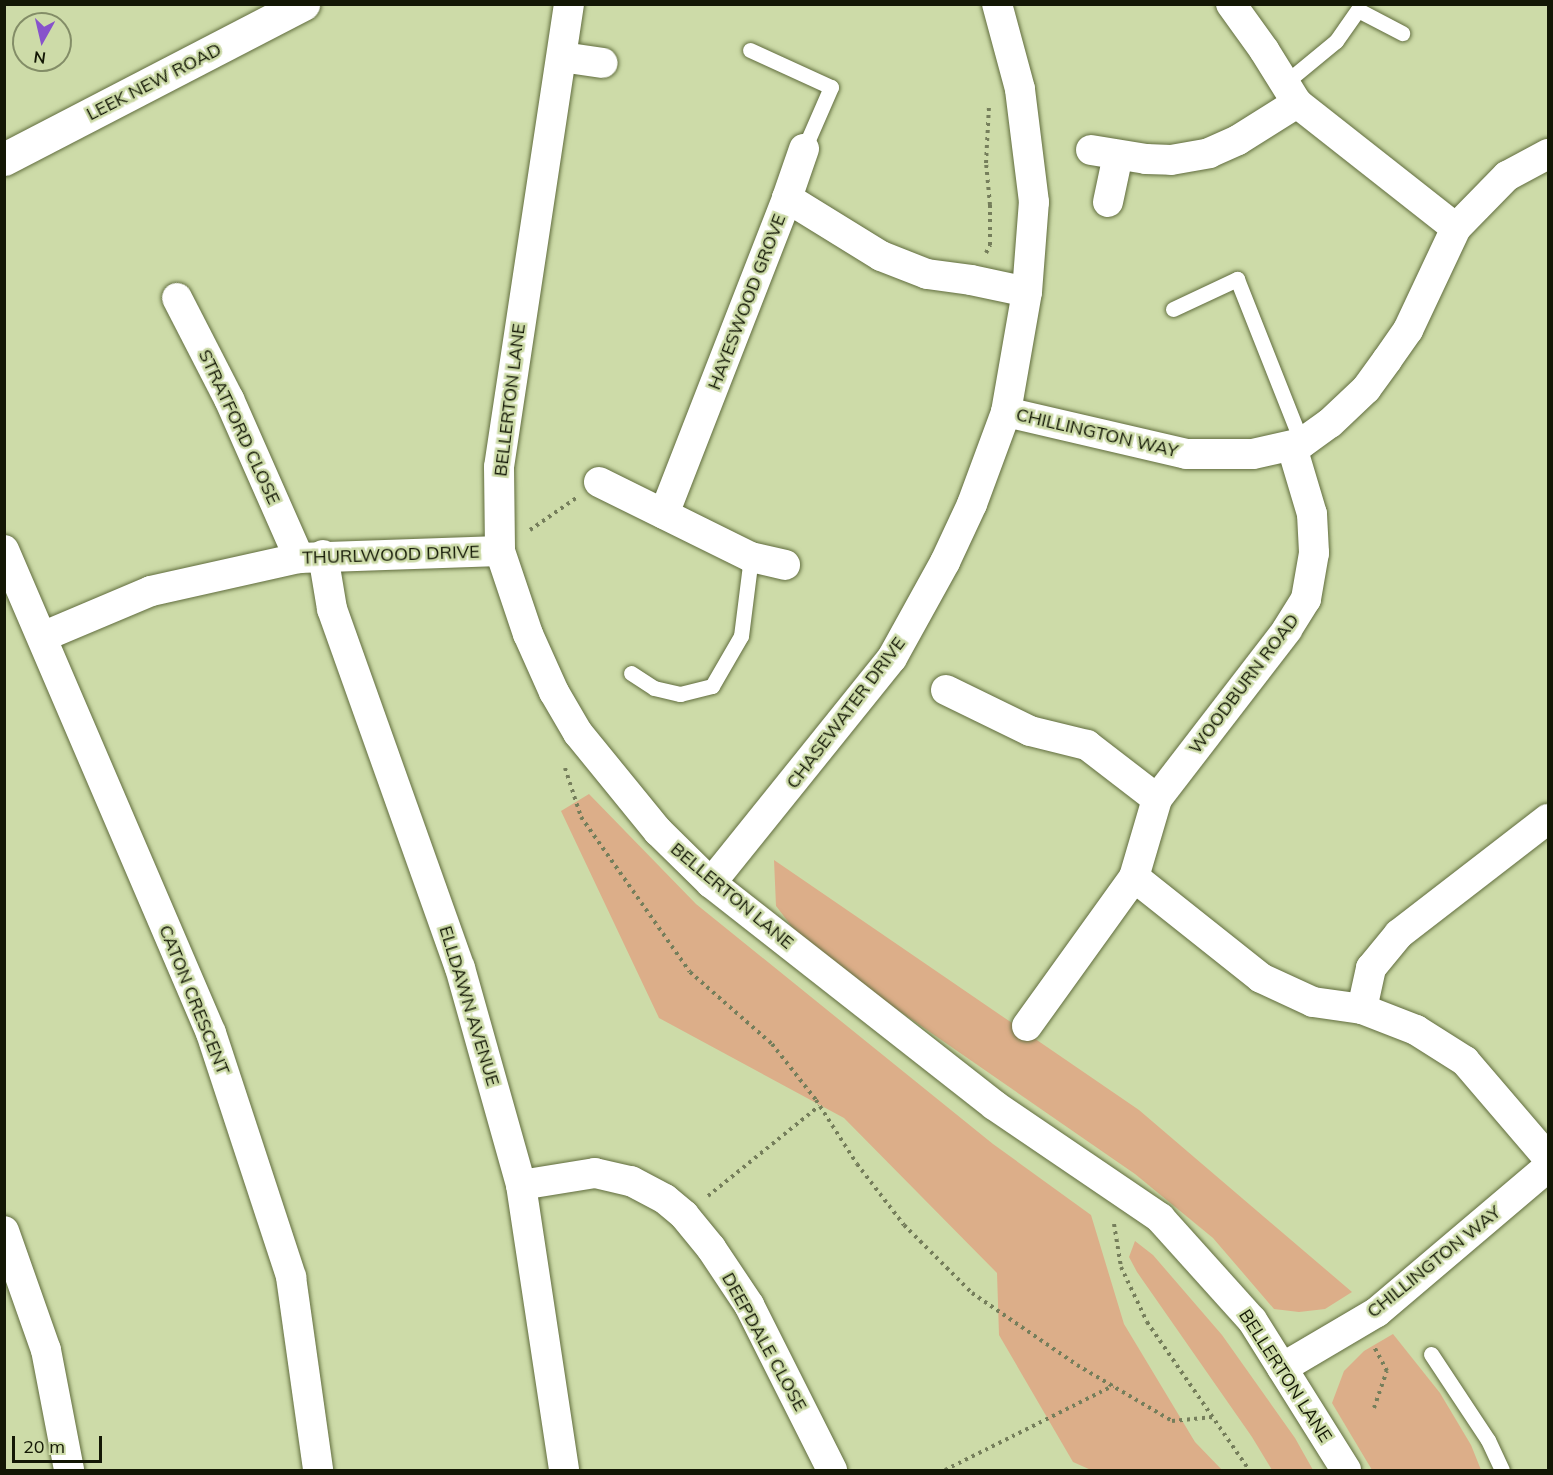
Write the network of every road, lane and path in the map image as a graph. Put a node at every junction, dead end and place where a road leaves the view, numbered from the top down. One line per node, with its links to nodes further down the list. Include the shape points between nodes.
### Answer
1 (303, 4): 13 (highway, LEEK NEW ROAD)
2 (569, 4): 7 (street, BELLERTON LANE)
3 (998, 4): 18 (street, CHASEWATER DRIVE, via 1020,89 1034,202)
4 (1231, 4): 9 (street)
5 (1402, 33): 9 (lane, via 1358,10)
6 (750, 50): 11 (lane, via 831,87)
7 (562, 57): 8 (street); 26 (street, BELLERTON LANE, via 499,467)
8 (603, 63)
9 (1291, 93): 15 (street, via 1238,140 1209,153 1171,160 1105,152); 16 (street)
10 (990, 95): 17 (path, via 986,163 990,244)
11 (804, 149): 14 (street)
12 (1548, 154): 16 (street, CHILLINGTON WAY, via 1507,176)
13 (4, 159)
14 (787, 198): 17 (street, HAYESWOOD GROVE, via 882,256 927,274); 24 (street, HAYESWOOD GROVE)
15 (1108, 202)
16 (1456, 228): 22 (street, CHILLINGTON WAY, via 1403,338 1366,389 1330,423)
17 (972, 280): 18 (street, HAYESWOOD GROVE)
18 (1026, 292): 21 (street, CHASEWATER DRIVE)
19 (177, 298): 27 (street, STRATFORD CLOSE)
20 (1173, 309): 22 (lane, via 1237,279)
21 (1006, 412): 22 (street, CHILLINGTON WAY, via 1186,454 1252,454); 37 (street, CHASEWATER DRIVE, via 972,504 892,658)
22 (1297, 445): 34 (street, WOODBURN ROAD, via 1312,514 1314,553 1306,599 1287,630)
23 (599, 482): 24 (street); 26 (path)
24 (664, 514): 28 (street)
25 (4, 550): 30 (street, CATON CRESCENT)
26 (500, 551): 27 (street, THURLWOOD DRIVE); 37 (street, BELLERTON LANE, via 528,634 578,733 658,831)
27 (311, 556): 30 (street, THURLWOOD DRIVE, via 151,591); 43 (street, ELLDAWN AVENUE, via 460,968)
28 (751, 557): 29 (street); 31 (lane, via 741,636 712,686 680,694 654,688)
29 (785, 565)
30 (42, 637): 54 (street, CATON CRESCENT, via 211,1033 291,1277)
31 (631, 673)
32 (946, 690): 34 (street, via 1030,731 1087,745)
33 (564, 763): 40 (path, via 581,818 690,972 772,1044)
34 (1157, 799): 36 (street, WOODBURN ROAD)
35 (1548, 819): 38 (street, via 1399,934 1371,968)
36 (1134, 878): 38 (street, via 1261,978 1313,1002); 39 (street, WOODBURN ROAD)
37 (711, 883): 44 (street, BELLERTON LANE, via 994,1105)
38 (1362, 1009): 41 (street, via 1416,1029 1465,1061)
39 (1027, 1026)
40 (819, 1106): 45 (path); 50 (path, via 904,1226 972,1293)
41 (1548, 1158)
42 (1548, 1167): 47 (street, CHILLINGTON WAY)
43 (521, 1185): 45 (street, DEEPDALE CLOSE, via 596,1173 631,1181 665,1199); 55 (street, ELLDAWN AVENUE)
44 (1115, 1187): 49 (street, BELLERTON LANE, via 1160,1218 1252,1320); 52 (path, via 1114,1220 1121,1267 1157,1339)
45 (684, 1215): 56 (street, DEEPDALE CLOSE, via 749,1305)
46 (4, 1231): 53 (street, via 46,1350)
47 (1362, 1321): 49 (street, CHILLINGTON WAY); 51 (path, via 1387,1371)
48 (1431, 1354): 60 (lane, via 1488,1440)
49 (1282, 1368): 59 (street, BELLERTON LANE)
50 (1113, 1386): 52 (path, via 1172,1421); 57 (path)
51 (1374, 1408)
52 (1214, 1417): 58 (path)
53 (69, 1470)
54 (318, 1470)
55 (564, 1470)
56 (832, 1470)
57 (945, 1470)
58 (1249, 1470)
59 (1346, 1470)
60 (1502, 1470)

